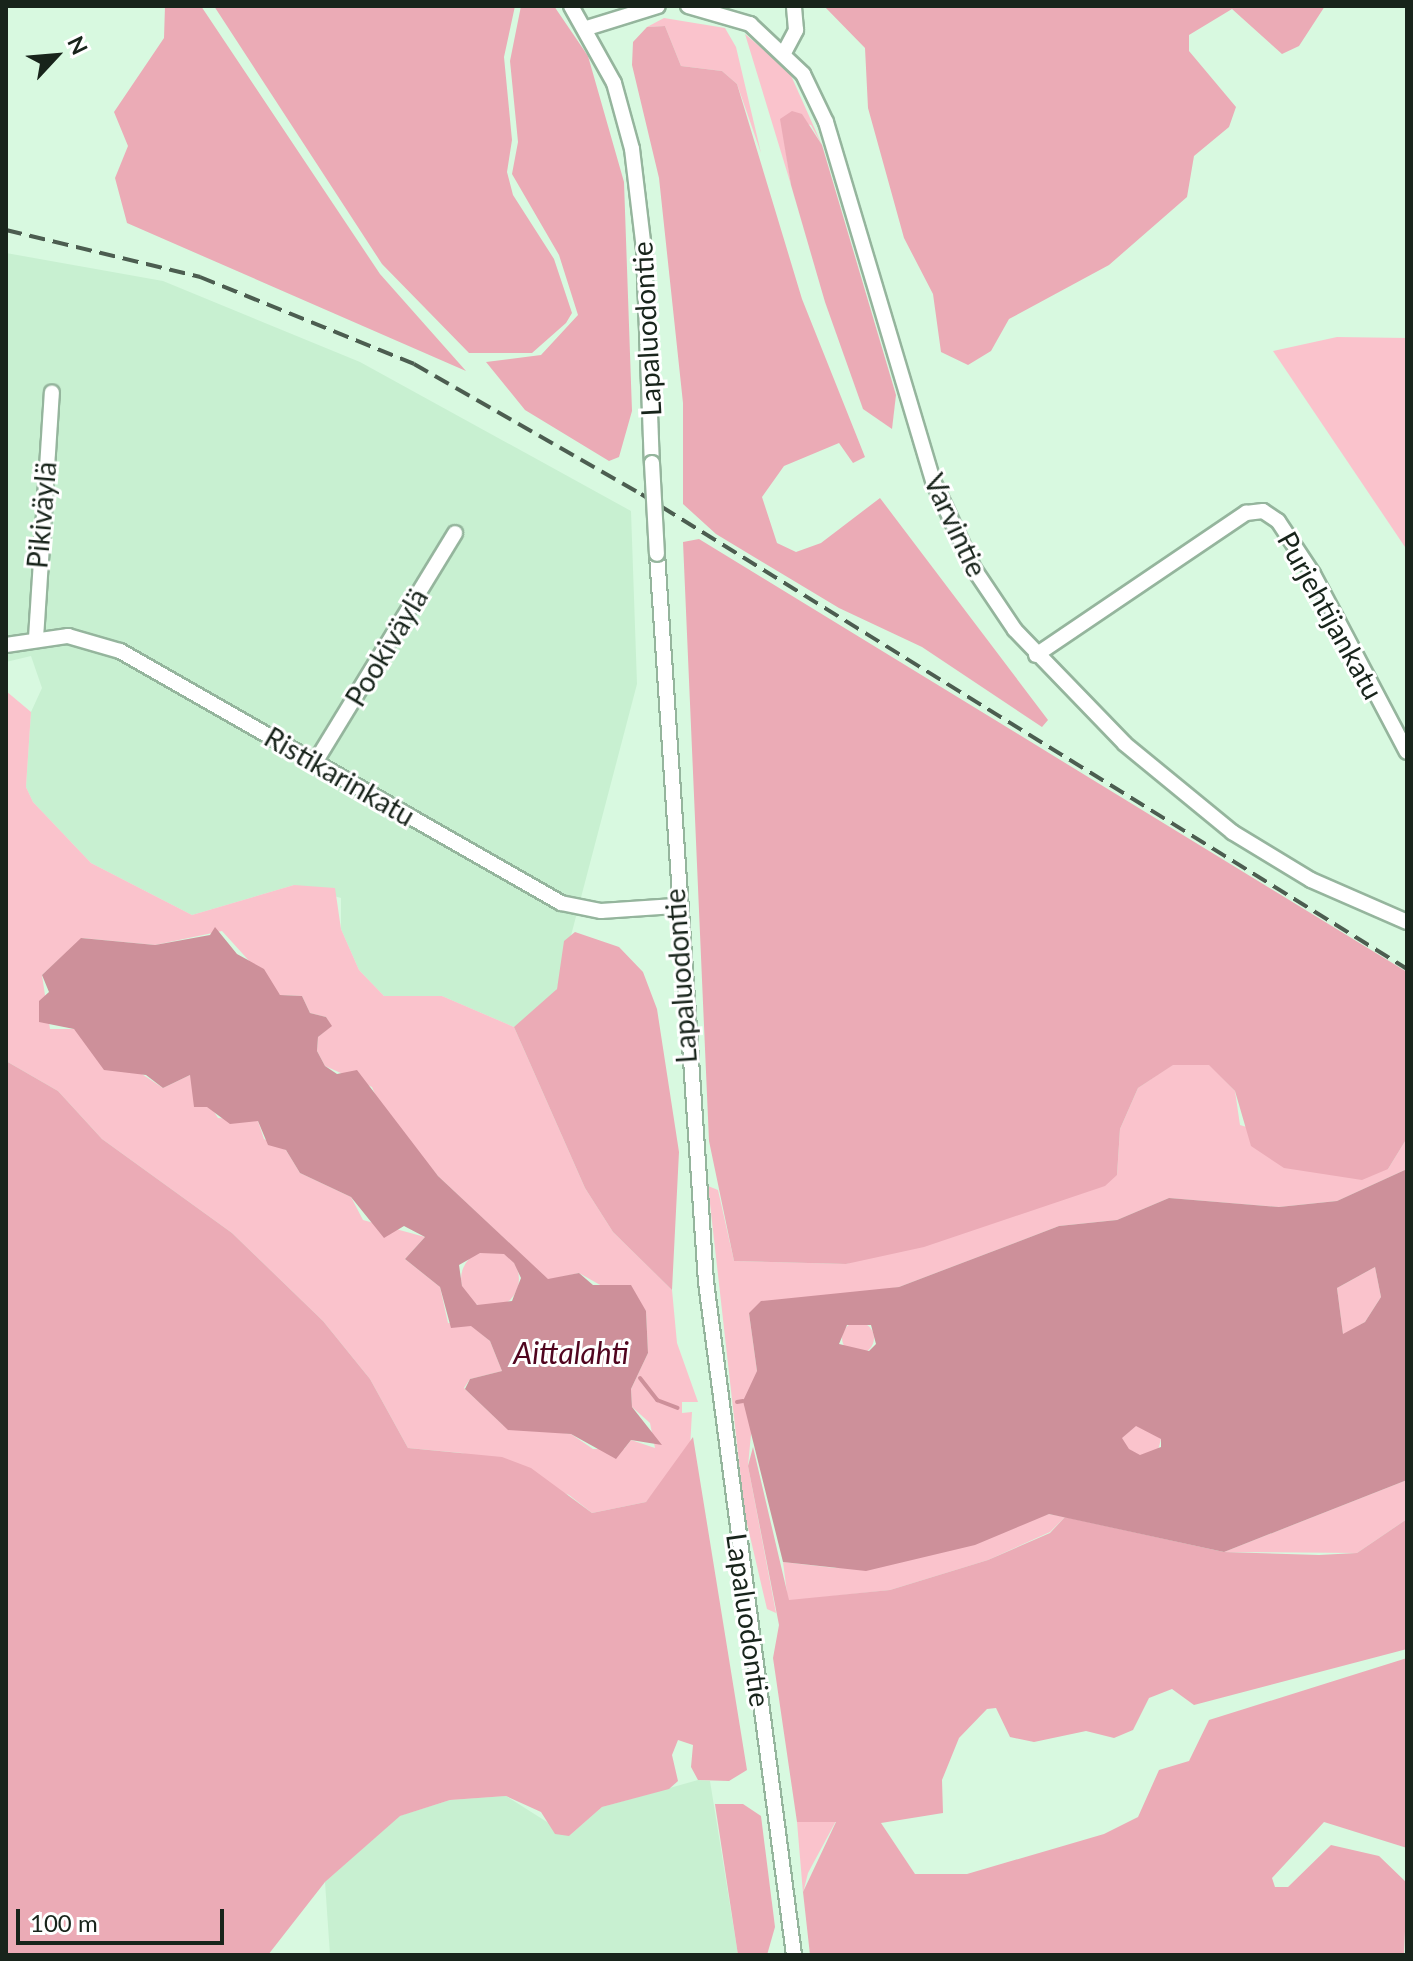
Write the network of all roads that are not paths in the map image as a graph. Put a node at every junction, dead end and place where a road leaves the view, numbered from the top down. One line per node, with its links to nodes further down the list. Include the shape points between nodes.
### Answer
1 (571, 6): 5 (street, Lapaluodontie)
2 (658, 6): 5 (street)
3 (688, 6): 6 (street, Varvintie, via 735,17)
4 (794, 6): 6 (street, via 796,30)
5 (587, 28): 14 (street, Lapaluodontie, bridge, via 624,113 637,186)
6 (785, 51): 11 (street, Varvintie, via 826,122 917,436 952,527)
7 (52, 393): 9 (street, Pikiväylä)
8 (455, 533): 13 (street, Pookiväylä)
9 (36, 638): 10 (street, Ristikarinkatu); 13 (street, Ristikarinkatu, via 83,638 120,651)
10 (6, 645)
11 (1036, 655): 12 (street, Purjehtijankatu, via 1246,513 1263,511 1278,521 1313,574); 15 (street, Varvintie, via 1125,744 1232,832 1311,880)
12 (1407, 752)
13 (316, 761): 14 (street, Ristikarinkatu, via 561,903 601,911)
14 (675, 906): 16 (street, Lapaluodontie, via 708,1296)
15 (1407, 922)
16 (794, 1955)

